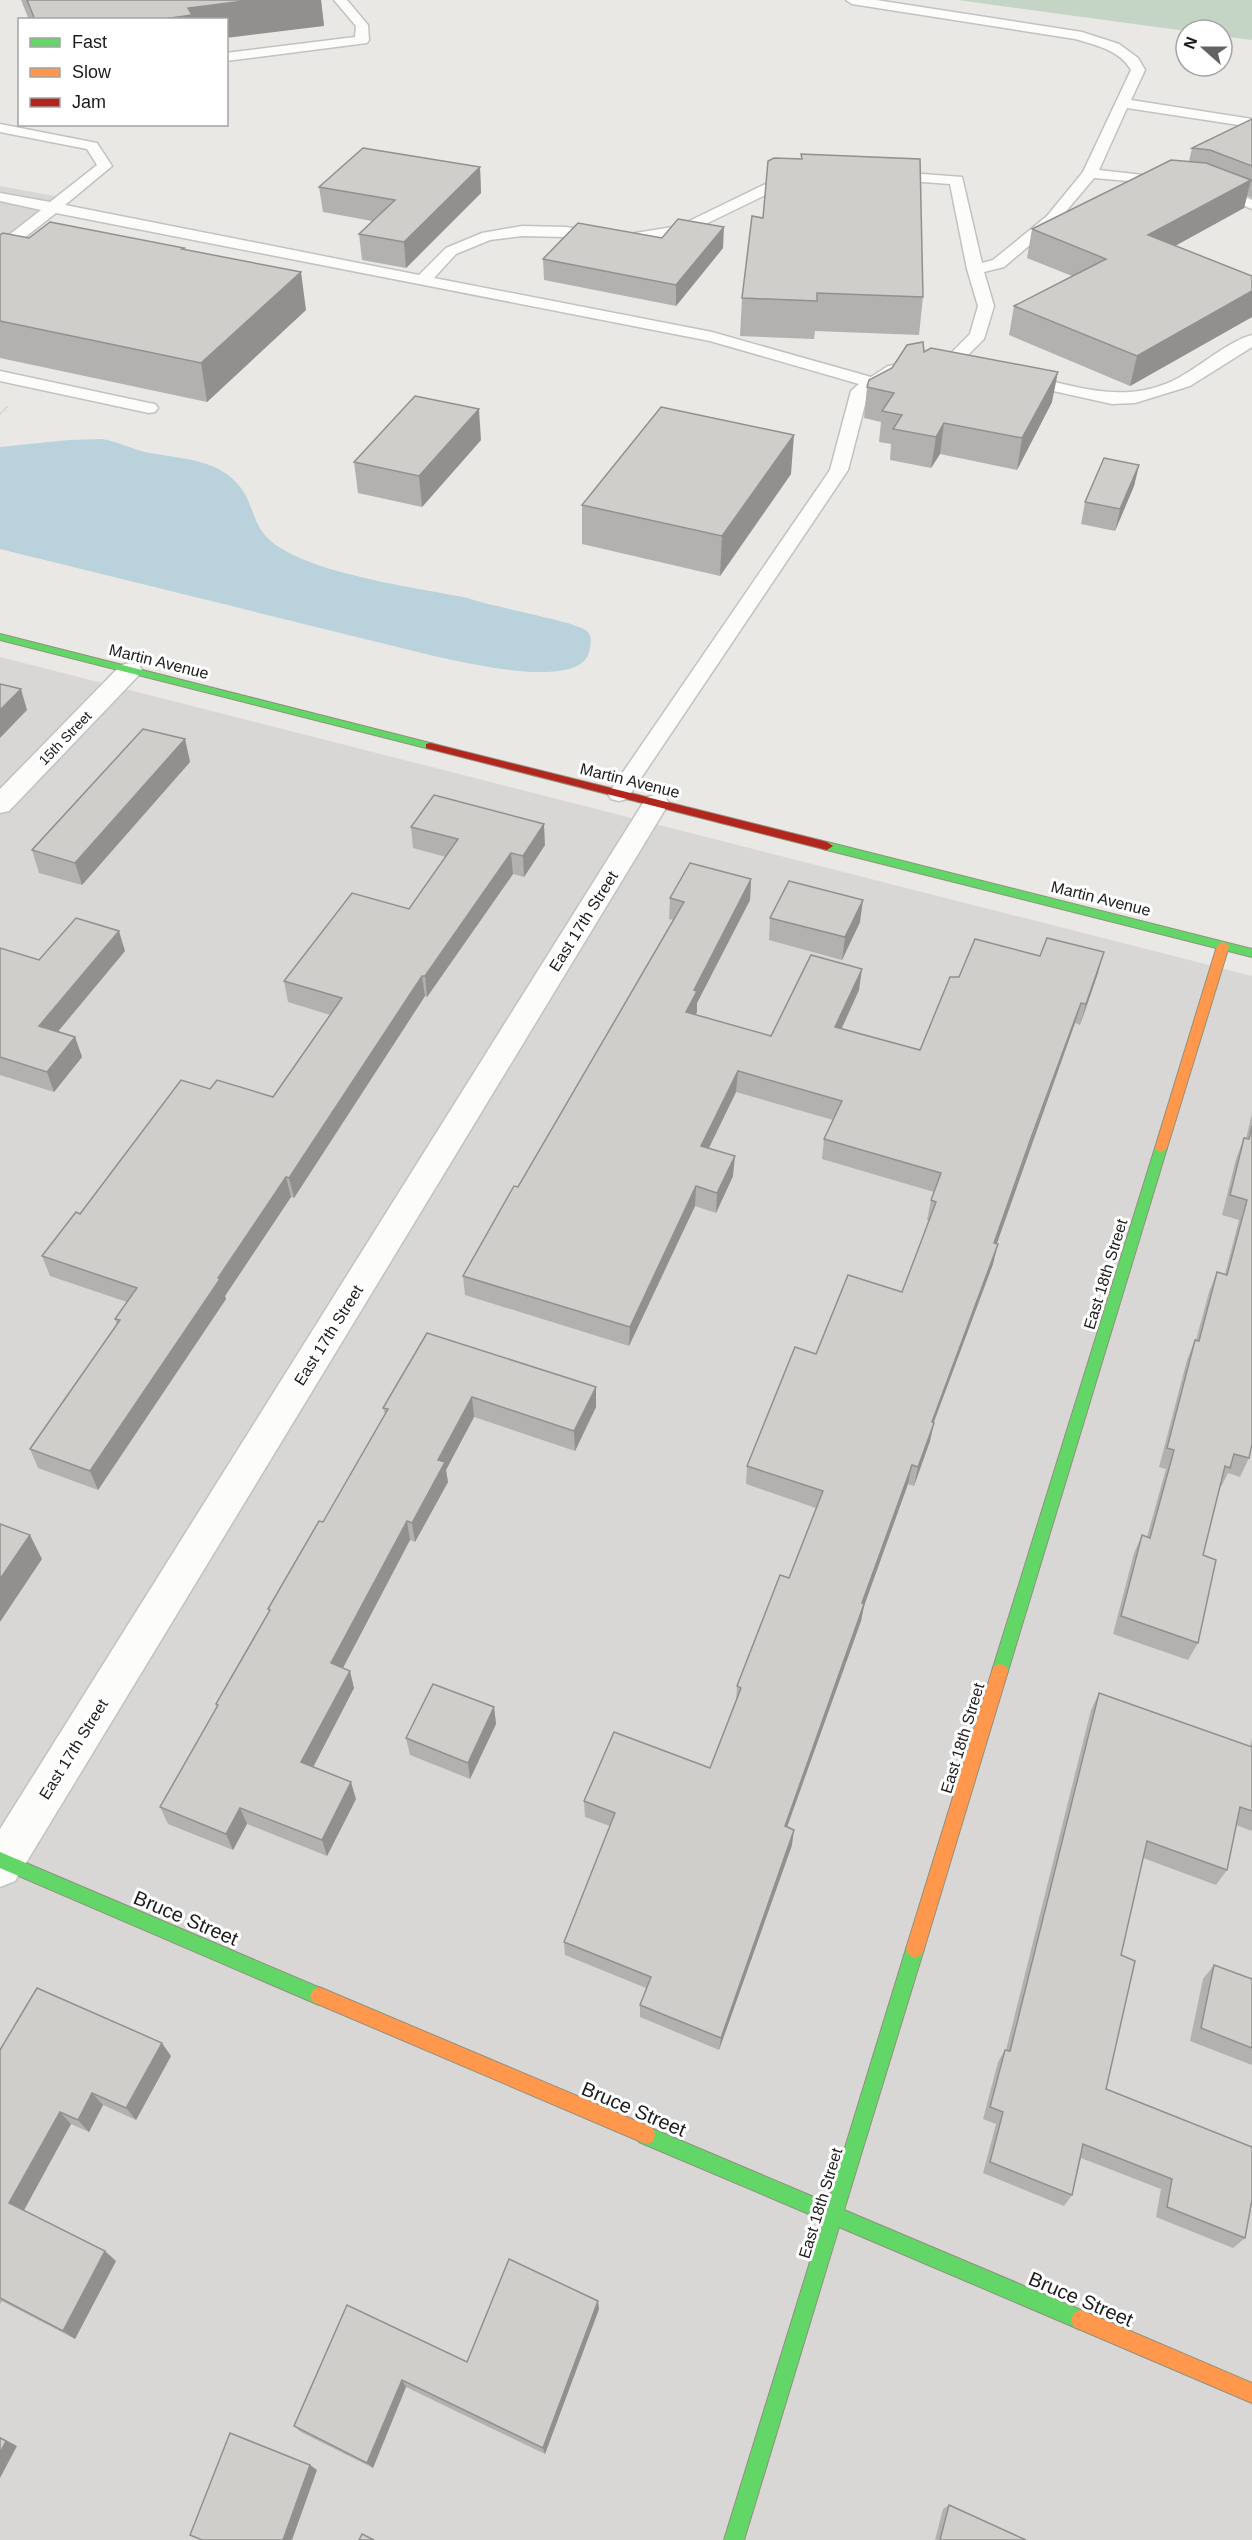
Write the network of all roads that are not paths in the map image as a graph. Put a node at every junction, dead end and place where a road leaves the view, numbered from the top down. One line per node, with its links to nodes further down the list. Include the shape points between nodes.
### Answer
1 (340, 0): 3 (lane, via 362,25 362,40)
2 (852, 0): 4 (lane, via 1077,35 1114,47 1133,61 1138,70)
3 (228, 57)
4 (1122, 103): 5 (lane); 7 (lane)
5 (1252, 123)
6 (0, 129): 12 (lane, via 92,146 105,166)
7 (1090, 173): 11 (lane, via 1203,184); 14 (lane, via 1052,219 998,264)
8 (863, 175): 14 (lane, via 957,180)
9 (818, 176): 15 (lane, via 783,181 683,230 623,240 566,232 522,231 487,236 451,251)
10 (0, 197): 12 (lane)
11 (1252, 205)
12 (56, 208): 13 (lane); 15 (lane)
13 (0, 250)
14 (975, 269): 17 (lane, via 986,306 978,336)
15 (423, 280): 21 (lane, via 712,337)
16 (1252, 340): 19 (lane, via 1184,382 1135,398 1112,399)
17 (954, 359): 18 (lane); 21 (lane, via 894,370)
18 (976, 365)
19 (1008, 375)
20 (0, 376): 22 (lane)
21 (873, 383): 25 (lane, via 860,391 839,470)
22 (148, 408)
23 (0, 637): 24 (street, Martin Avenue)
24 (130, 670): 25 (street, Martin Avenue); 27 (street, 15th Street)
25 (619, 794): 26 (street, Martin Avenue)
26 (656, 803): 28 (street, Martin Avenue); 30 (street, East 17th Street)
27 (0, 805)
28 (1223, 946): 29 (street, Martin Avenue); 31 (street, East 18th Street)
29 (1252, 953)
30 (1, 1863): 31 (street, Bruce Street)
31 (834, 2215): 32 (street, Bruce Street); 33 (street, East 18th Street)
32 (1252, 2393)
33 (734, 2540)

